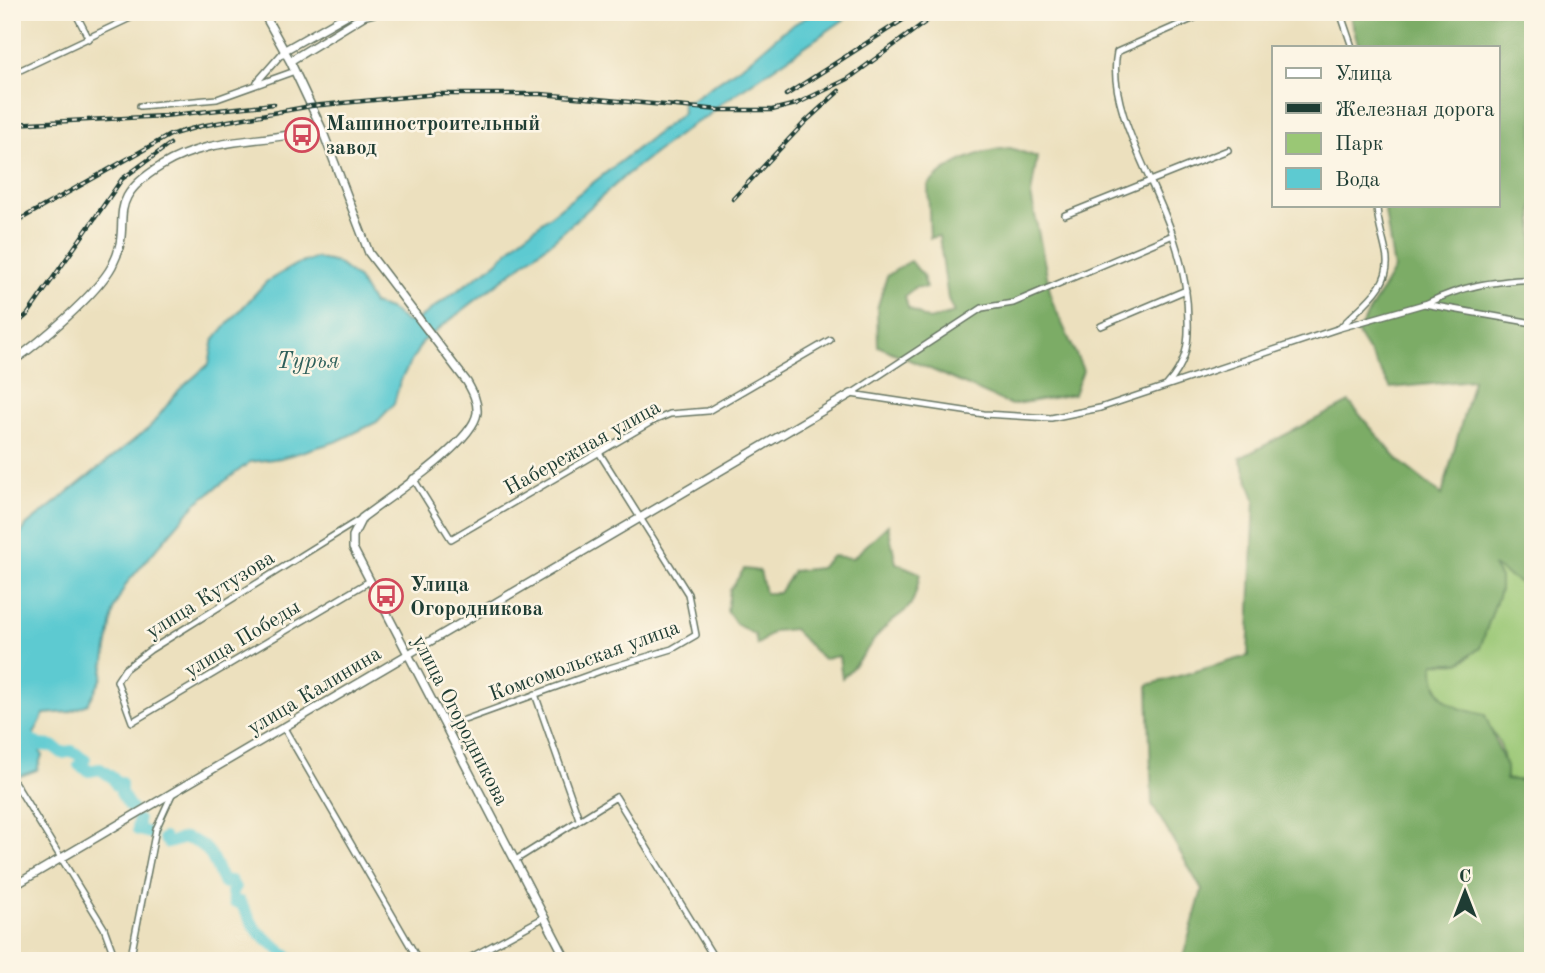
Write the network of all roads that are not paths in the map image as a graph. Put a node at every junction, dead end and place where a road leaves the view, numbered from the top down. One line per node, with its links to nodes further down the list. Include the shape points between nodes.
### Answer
1 (75, 12): 9 (street)
2 (143, 12): 9 (street)
3 (263, 12): 11 (street)
4 (352, 12): 11 (street)
5 (382, 12): 8 (street)
6 (1208, 12): 19 (street, via 1117,52 1124,114)
7 (1340, 12): 10 (street)
8 (368, 14): 12 (street)
9 (89, 39): 14 (street)
10 (1352, 46)
11 (285, 50): 12 (street); 15 (street)
12 (290, 61): 13 (street)
13 (295, 71): 15 (street); 17 (street)
14 (12, 74)
15 (257, 83): 16 (street, via 217,99)
16 (140, 106)
17 (321, 127): 30 (street, via 209,146 144,178 125,200 116,257 104,278); 34 (street, via 369,253 475,397 477,412 464,439)
18 (1228, 150): 19 (street)
19 (1151, 180): 21 (street); 22 (street)
20 (1377, 206): 28 (street, via 1387,276)
21 (1065, 215)
22 (1173, 235): 24 (street); 32 (street, via 1013,303 982,309)
23 (1533, 279): 25 (street, via 1488,281)
24 (1186, 290): 27 (street); 31 (street, via 1187,350)
25 (1424, 304): 26 (street); 28 (street)
26 (1533, 323)
27 (1101, 326)
28 (1339, 328): 31 (street)
29 (830, 340): 33 (street, Набережная улица, via 708,411 670,414)
30 (12, 362)
31 (1165, 387): 32 (street, via 1076,415 1051,418 984,414)
32 (851, 394): 36 (street, улица Калинина)
33 (600, 454): 34 (street, Набережная улица, via 451,539); 36 (street, Комсомольская улица)
34 (413, 478): 35 (street)
35 (362, 518): 37 (street, улица Огородникова, via 353,548); 40 (street, улица Кутузова, via 125,669 117,681)
36 (637, 518): 38 (street, улица Калинина); 39 (street, Комсомольская улица, via 688,594 696,635 672,649)
37 (368, 582): 38 (street, улица Огородникова); 40 (street, улица Победы)
38 (408, 655): 41 (street, улица Огородникова); 42 (street, улица Калинина)
39 (534, 694): 41 (street, Комсомольская улица); 45 (street)
40 (132, 722)
41 (445, 727): 47 (street, улица Огородникова)
42 (284, 728): 44 (street, улица Калинина); 52 (street)
43 (15, 783): 46 (street)
44 (173, 792): 46 (street, улица Калинина); 51 (street, via 156,829)
45 (579, 819): 47 (street); 55 (street, via 616,797)
46 (61, 859): 48 (street, улица Калинина); 50 (street, via 104,928)
47 (514, 862): 49 (street, улица Огородникова)
48 (12, 887)
49 (543, 918): 53 (street); 54 (street, улица Огородникова)
50 (116, 961)
51 (130, 961)
52 (419, 961)
53 (464, 961)
54 (567, 961)
55 (716, 961)

